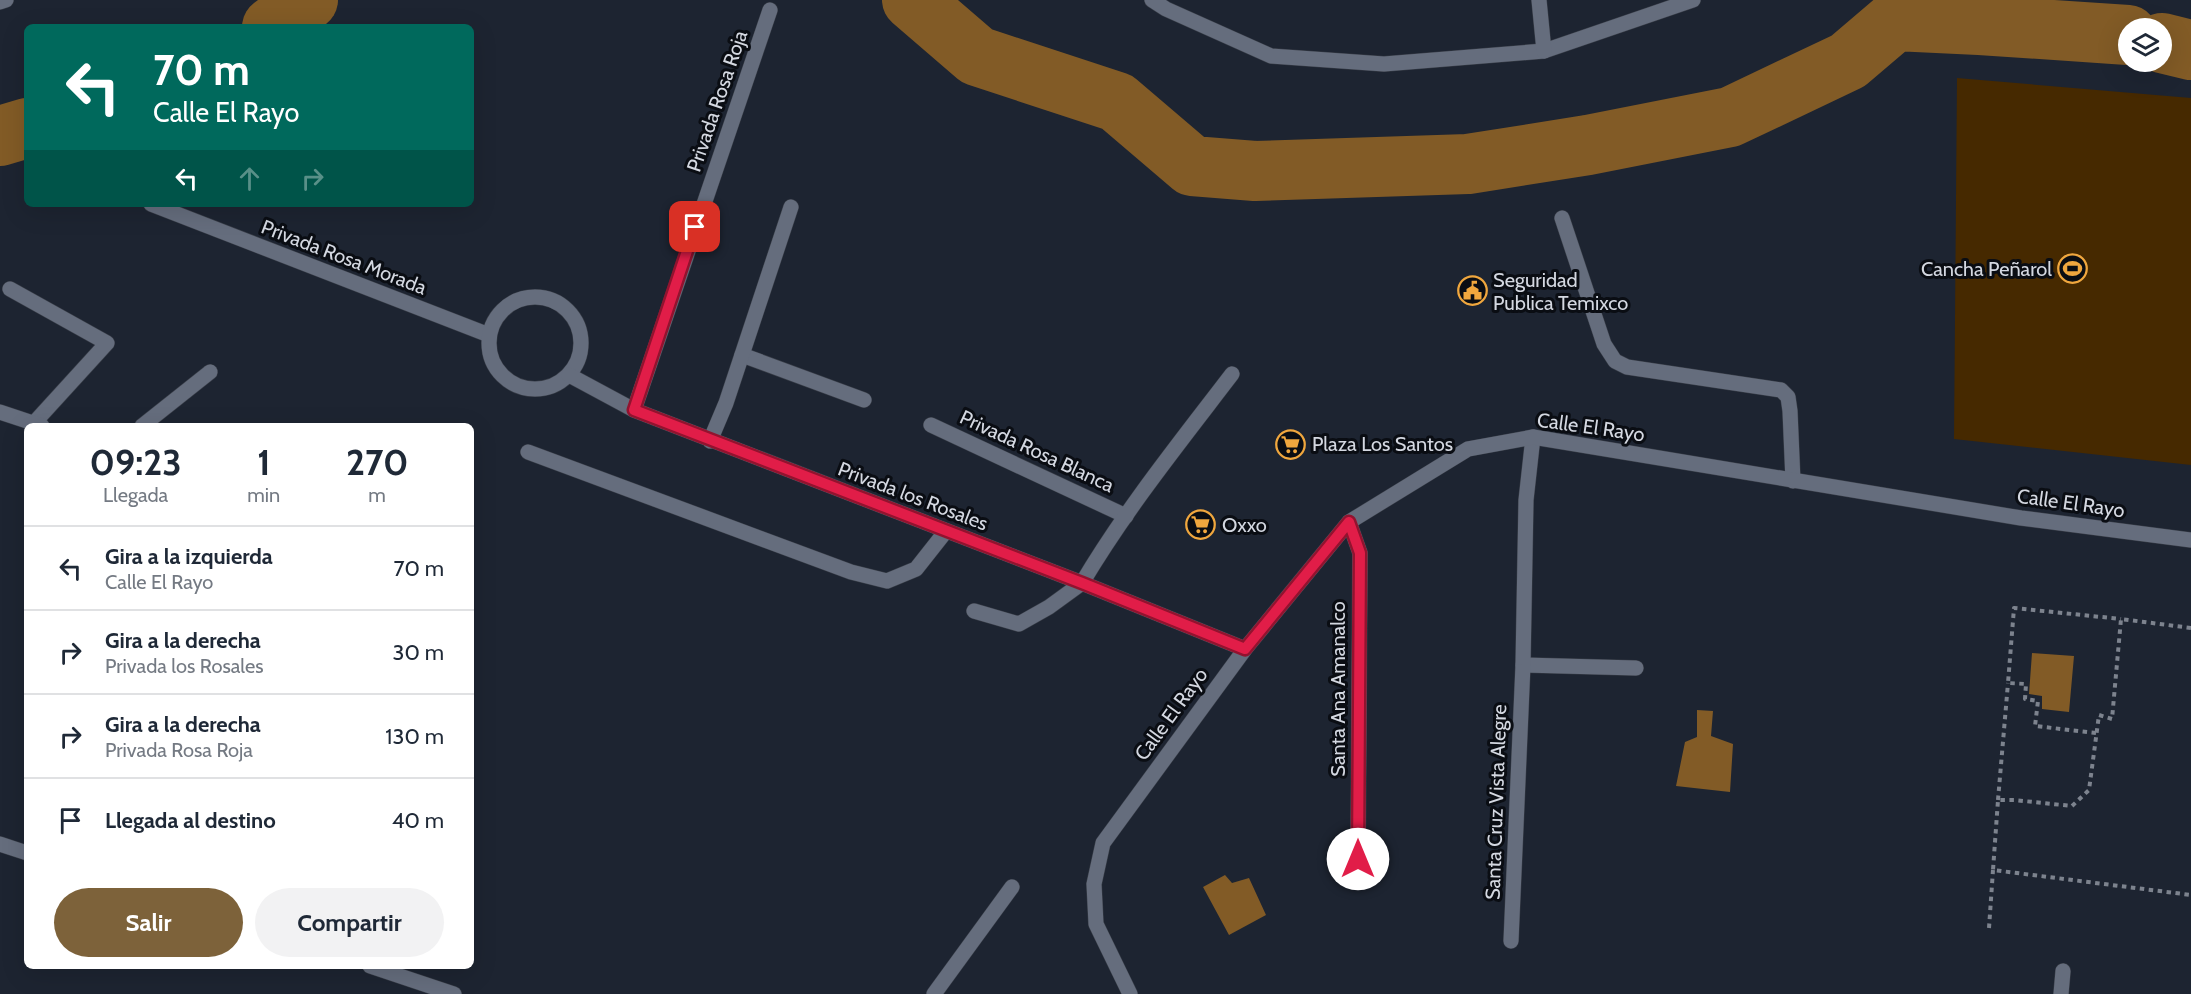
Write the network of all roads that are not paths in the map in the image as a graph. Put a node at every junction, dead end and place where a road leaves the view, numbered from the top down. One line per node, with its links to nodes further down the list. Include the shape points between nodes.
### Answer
1 (6, 0): 5 (street)
2 (1152, 0): 7 (street, via 1271,56 1384,64)
3 (1539, 0): 7 (street)
4 (1693, 0): 7 (street)
5 (0, 2)
6 (770, 10): 18 (street, Privada Rosa Roja)
7 (1544, 51)
8 (159, 207): 12 (street, Privada Rosa Morada)
9 (791, 207): 13 (street)
10 (1562, 219): 27 (street, via 1604,344 1615,361 1627,367 1781,390 1788,397 1790,411)
11 (10, 289): 21 (street, via 107,343)
12 (489, 335): 16 (street, via 490,359 504,379 525,390 549,388); 16 (street, via 499,313 519,299 544,297 566,308 579,328 580,345)
13 (742, 355): 17 (street); 25 (street)
14 (210, 372): 22 (street)
15 (1232, 374): 28 (street, Privada Rosa Blanca)
16 (569, 375): 18 (street, Privada los Rosales)
17 (864, 400)
18 (634, 410): 25 (street, Privada los Rosales)
19 (0, 412): 20 (street)
20 (35, 423)
21 (39, 423)
22 (146, 423)
23 (931, 425): 28 (street, Privada Rosa Blanca)
24 (1533, 437): 27 (street, Calle El Rayo); 29 (street, Calle El Rayo, via 1468,449); 35 (street, Santa Cruz Vista Alegre, via 1526,500)
25 (710, 441): 30 (street, Privada los Rosales)
26 (528, 452): 30 (street, via 851,572 887,581 916,569)
27 (1793, 481): 31 (street, Calle El Rayo, via 2021,518)
28 (1126, 516): 32 (street, Privada Rosa Blanca)
29 (1349, 522): 34 (street, Calle El Rayo); 39 (street, Santa Ana Amanalco, via 1360,553)
30 (946, 531): 32 (street, Privada los Rosales)
31 (2191, 540)
32 (1082, 583): 33 (street, via 1019,624); 34 (street, Privada los Rosales)
33 (974, 610)
34 (1245, 649): 46 (street, Calle El Rayo, via 1103,843 1094,884 1096,924)
35 (1523, 665): 36 (street); 41 (street, Santa Cruz Vista Alegre)
36 (1636, 668)
37 (0, 844): 38 (street)
38 (24, 852)
39 (1358, 859)
40 (1012, 887): 45 (street)
41 (1511, 941)
42 (378, 969): 44 (street)
43 (2063, 971): 47 (street)
44 (454, 994)
45 (933, 994)
46 (1130, 994)
47 (2061, 994)

